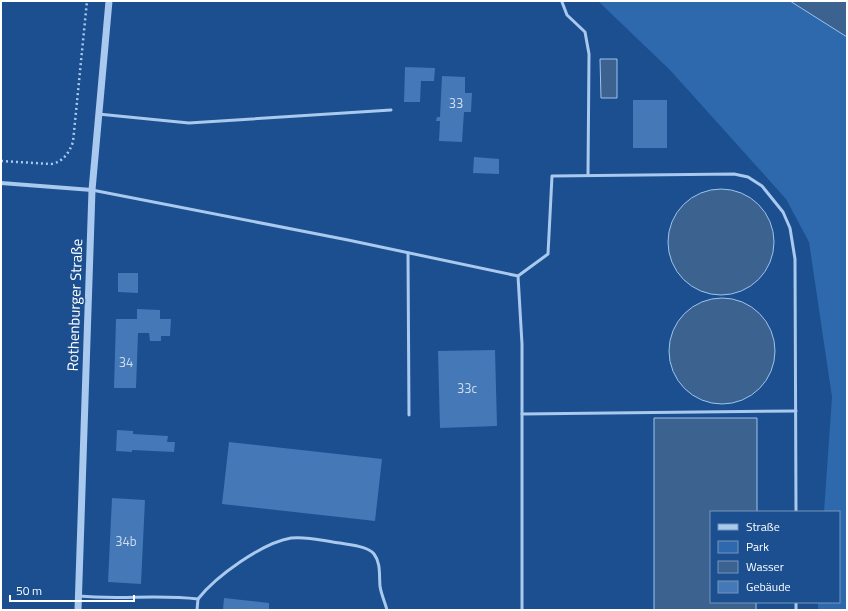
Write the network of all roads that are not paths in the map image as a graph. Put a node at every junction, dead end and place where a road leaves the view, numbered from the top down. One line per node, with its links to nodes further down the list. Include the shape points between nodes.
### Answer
1 (109, 1): 4 (street, Rothenburger Straße)
2 (562, 2): 5 (lane, via 567,14 585,32 589,54)
3 (390, 110): 4 (lane, via 189,123)
4 (98, 114): 7 (street, Rothenburger Straße)
5 (588, 175): 9 (lane, via 552,176 548,254); 10 (lane, via 734,174 748,177 762,186 783,212 790,228 795,259)
6 (1, 183): 7 (street)
7 (92, 190): 8 (lane); 14 (street, Rothenburger Straße)
8 (408, 253): 9 (lane); 12 (lane)
9 (518, 276): 11 (lane, via 522,344)
10 (796, 411): 11 (lane); 13 (lane)
11 (522, 414): 19 (lane)
12 (409, 415)
13 (796, 511)
14 (78, 596): 15 (lane, via 178,596); 16 (street, Rothenburger Straße)
15 (198, 599): 17 (lane); 18 (lane, via 208,586 253,553 291,538 308,538 360,546 374,553 379,563 380,587)
16 (78, 610)
17 (197, 610)
18 (387, 610)
19 (522, 610)

